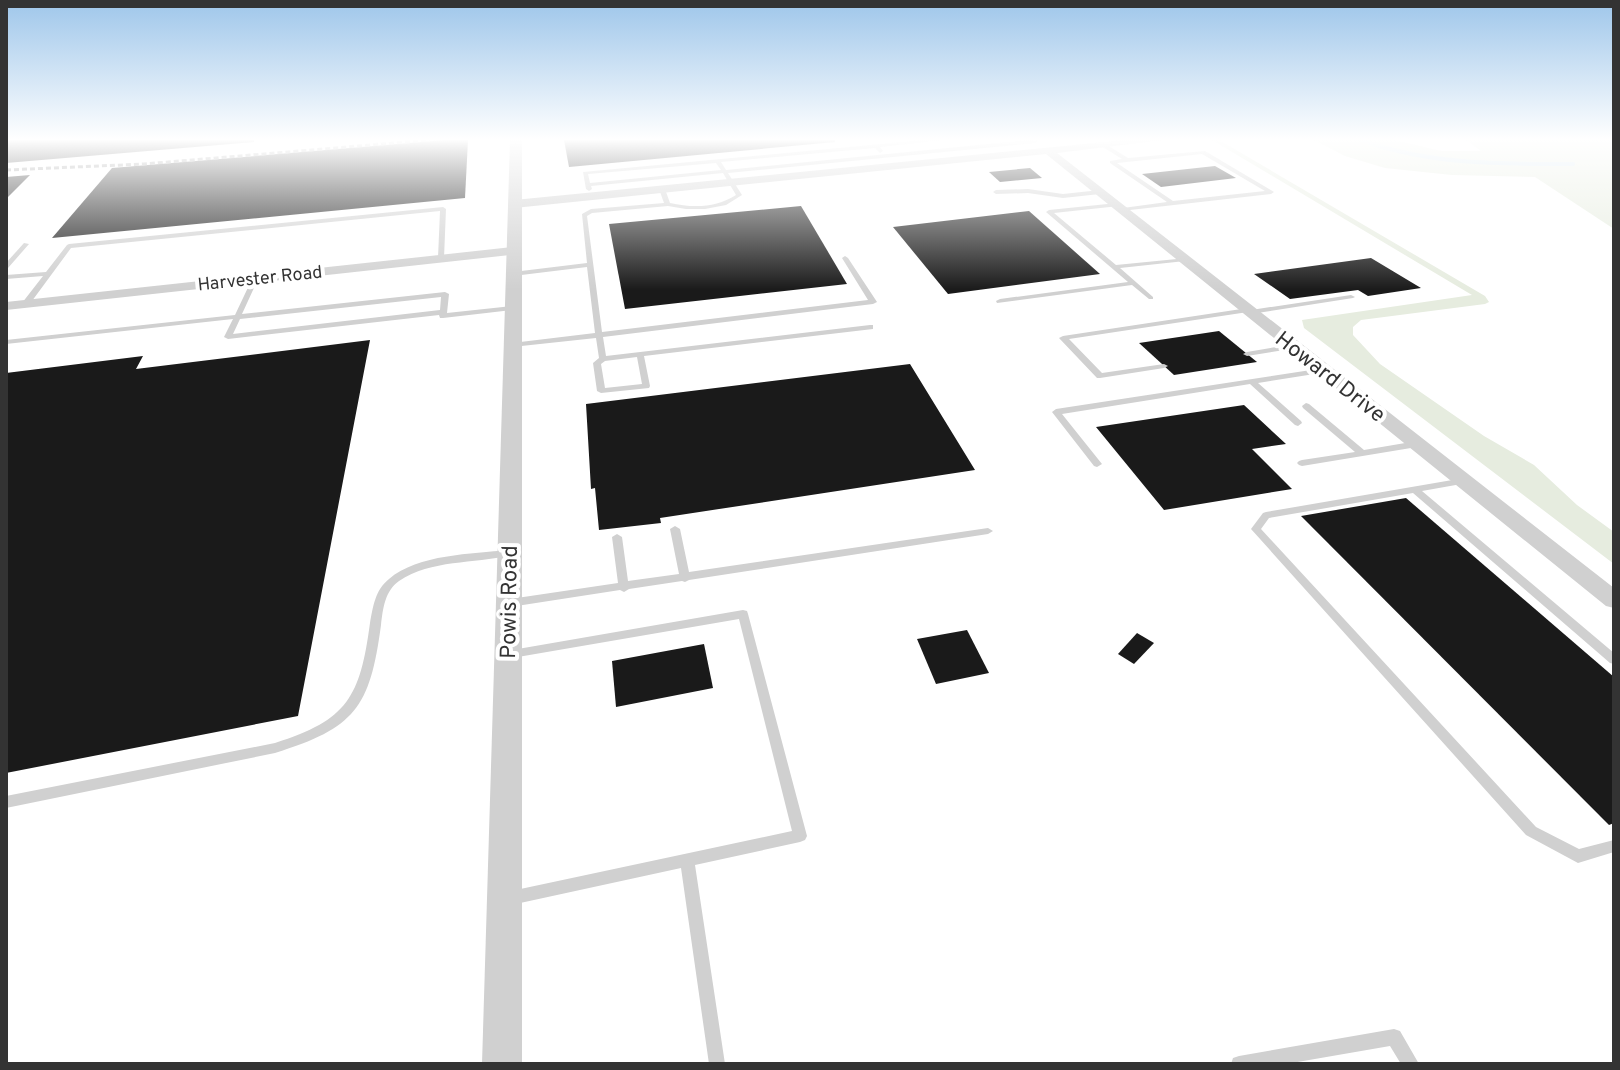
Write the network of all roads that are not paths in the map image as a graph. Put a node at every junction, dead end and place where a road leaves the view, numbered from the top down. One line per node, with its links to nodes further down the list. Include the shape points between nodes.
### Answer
1 (514, 190): 13 (street, Powis Road)
2 (600, 190): 9 (lane)
3 (628, 190): 9 (street)
4 (662, 190): 14 (lane)
5 (736, 190): 14 (lane, via 739,195 729,204)
6 (1097, 190): 11 (street, Howard Drive)
7 (1153, 190): 12 (lane)
8 (1267, 190): 12 (lane, via 1271,192)
9 (589, 191): 13 (street)
10 (996, 192): 11 (lane)
11 (1100, 192): 15 (street, Howard Drive)
12 (1172, 203): 15 (lane)
13 (514, 204): 20 (street, Powis Road)
14 (668, 204): 21 (lane, via 584,215)
15 (1120, 208): 19 (street, Howard Drive); 23 (lane, via 1049,212)
16 (26, 244): 22 (lane)
17 (441, 258): 20 (street, Harvester Road); 24 (lane, via 443,209 69,246); 26 (street, Harvester Road)
18 (845, 258): 38 (lane, via 873,302)
19 (1185, 259): 23 (lane); 34 (street, Howard Drive)
20 (513, 262): 21 (lane); 33 (street, Powis Road)
21 (590, 265): 38 (lane)
22 (6, 267)
23 (1115, 267): 27 (lane)
24 (47, 274): 25 (lane); 31 (lane)
25 (6, 277)
26 (255, 279): 31 (street, Harvester Road); 36 (lane)
27 (1134, 283): 29 (lane); 30 (lane)
28 (1351, 297): 34 (lane)
29 (1151, 298)
30 (1000, 301)
31 (26, 303): 32 (street, Harvester Road)
32 (6, 306)
33 (512, 308): 35 (lane); 40 (street, Powis Road)
34 (1250, 311): 41 (street, Howard Drive); 45 (lane, via 1063,338 1100,376)
35 (443, 312): 36 (lane, via 445,294); 36 (lane, via 228,337)
36 (236, 318): 39 (lane)
37 (870, 327): 43 (lane)
38 (599, 335): 40 (lane); 44 (lane)
39 (6, 342)
40 (512, 345): 59 (street, Powis Road)
41 (1294, 346): 42 (lane); 46 (street, Howard Drive)
42 (1247, 354)
43 (640, 355): 44 (lane); 44 (lane, via 646,386 601,391 597,363)
44 (603, 359)
45 (1164, 366)
46 (1324, 370): 47 (lane); 50 (street, Howard Drive)
47 (1251, 381): 49 (lane); 53 (lane, via 1056,412)
48 (1306, 406): 51 (lane)
49 (1298, 423)
50 (1417, 444): 51 (lane); 54 (street, Howard Drive)
51 (1362, 453): 52 (lane)
52 (1302, 463)
53 (1097, 464)
54 (1464, 481): 55 (lane); 62 (street, Howard Drive)
55 (1414, 489): 65 (lane); 67 (lane, via 1266,515 1256,529 1531,831 1578,856)
56 (675, 529): 60 (lane)
57 (988, 531): 60 (lane)
58 (617, 537): 61 (lane)
59 (508, 553): 63 (street, Powis Road); 66 (lane, via 428,566 388,585 378,607 365,685 351,708 314,735 275,748)
60 (685, 578): 61 (lane)
61 (624, 588): 63 (lane)
62 (1614, 600)
63 (508, 604): 64 (street, Powis Road)
64 (507, 655): 68 (lane, via 743,614 800,836); 69 (street, Powis Road)
65 (1614, 660)
66 (6, 802)
67 (1614, 846)
68 (687, 860): 69 (lane); 71 (lane)
69 (505, 899): 70 (street, Powis Road)
70 (502, 1064)
71 (717, 1064)
72 (1239, 1064): 73 (lane, via 1394,1037)
73 (1411, 1064)

